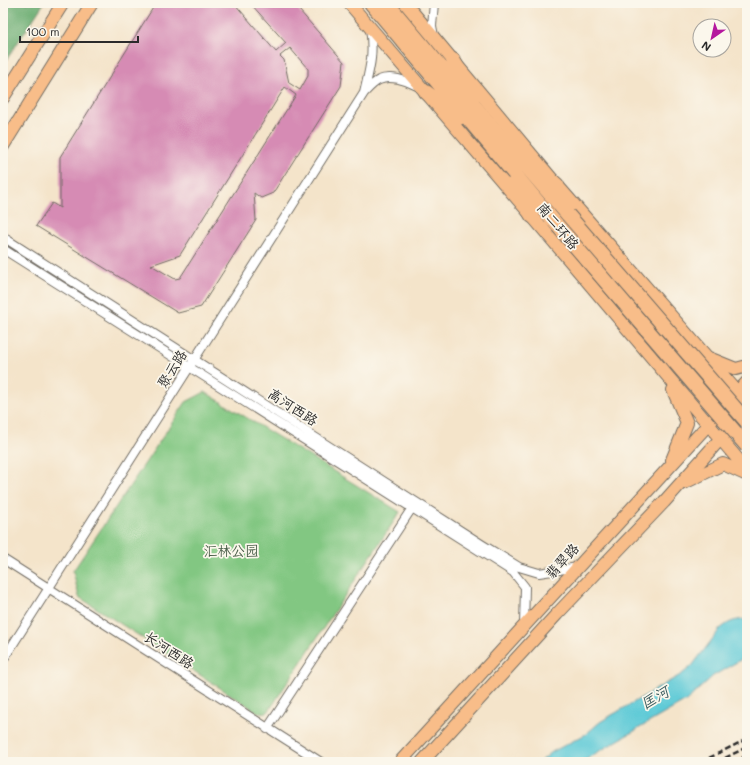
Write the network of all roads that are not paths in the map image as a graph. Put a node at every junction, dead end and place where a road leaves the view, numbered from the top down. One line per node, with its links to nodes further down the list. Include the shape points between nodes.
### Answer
1 (63, 3): 13 (main road)
2 (92, 3): 15 (main road)
3 (349, 3): 8 (main road)
4 (371, 3): 14 (highway, 南二环路)
5 (387, 3): 14 (highway, 南二环路)
6 (405, 3): 9 (main road)
7 (434, 3): 9 (street)
8 (370, 27): 11 (main road); 12 (street, via 372,61)
9 (434, 38): 10 (main road)
10 (453, 60): 14 (highway); 17 (main road)
11 (426, 92): 12 (street, via 410,82 388,78 378,81); 14 (highway); 18 (main road)
12 (364, 93): 22 (street, 聚云路)
13 (3, 98)
14 (490, 131): 16 (highway, 南二环路); 17 (highway); 30 (highway, 南二环路, bridge, via 568,215)
15 (3, 146)
16 (492, 146): 18 (highway); 33 (highway, 南二环路, bridge)
17 (557, 185): 21 (main road)
18 (532, 216): 25 (main road)
19 (3, 237): 22 (street, 高河西路)
20 (3, 249): 24 (street, 高河西路)
21 (707, 358): 23 (main road, via 736,369); 27 (main road)
22 (194, 359): 24 (street, 聚云路); 40 (street, 高河西路, via 519,567 539,572)
23 (747, 366)
24 (188, 367): 38 (street, 高河西路); 41 (street, 聚云路)
25 (668, 378): 31 (main road); 34 (main road, via 687,423)
26 (747, 382): 27 (main road, 翡翠路)
27 (737, 392): 28 (main road); 31 (main road, 翡翠路)
28 (747, 403)
29 (747, 409): 32 (main road)
30 (747, 422)
31 (708, 424): 32 (main road); 34 (main road, 翡翠路)
32 (720, 439): 35 (main road); 37 (main road)
33 (747, 446)
34 (670, 466): 40 (main road, 翡翠路)
35 (747, 470)
36 (747, 475): 37 (main road, via 723,464)
37 (679, 485): 47 (main road)
38 (412, 508): 42 (street, 高河西路, via 513,572 526,587); 44 (street)
39 (3, 559): 41 (street, 长河西路)
40 (578, 567): 42 (main road, 翡翠路)
41 (49, 588): 43 (street, 聚云路); 44 (street, 长河西路)
42 (524, 626): 46 (main road, 翡翠路)
43 (3, 660)
44 (267, 729): 45 (street, 长河西路)
45 (321, 762)
46 (400, 762)
47 (422, 762)

